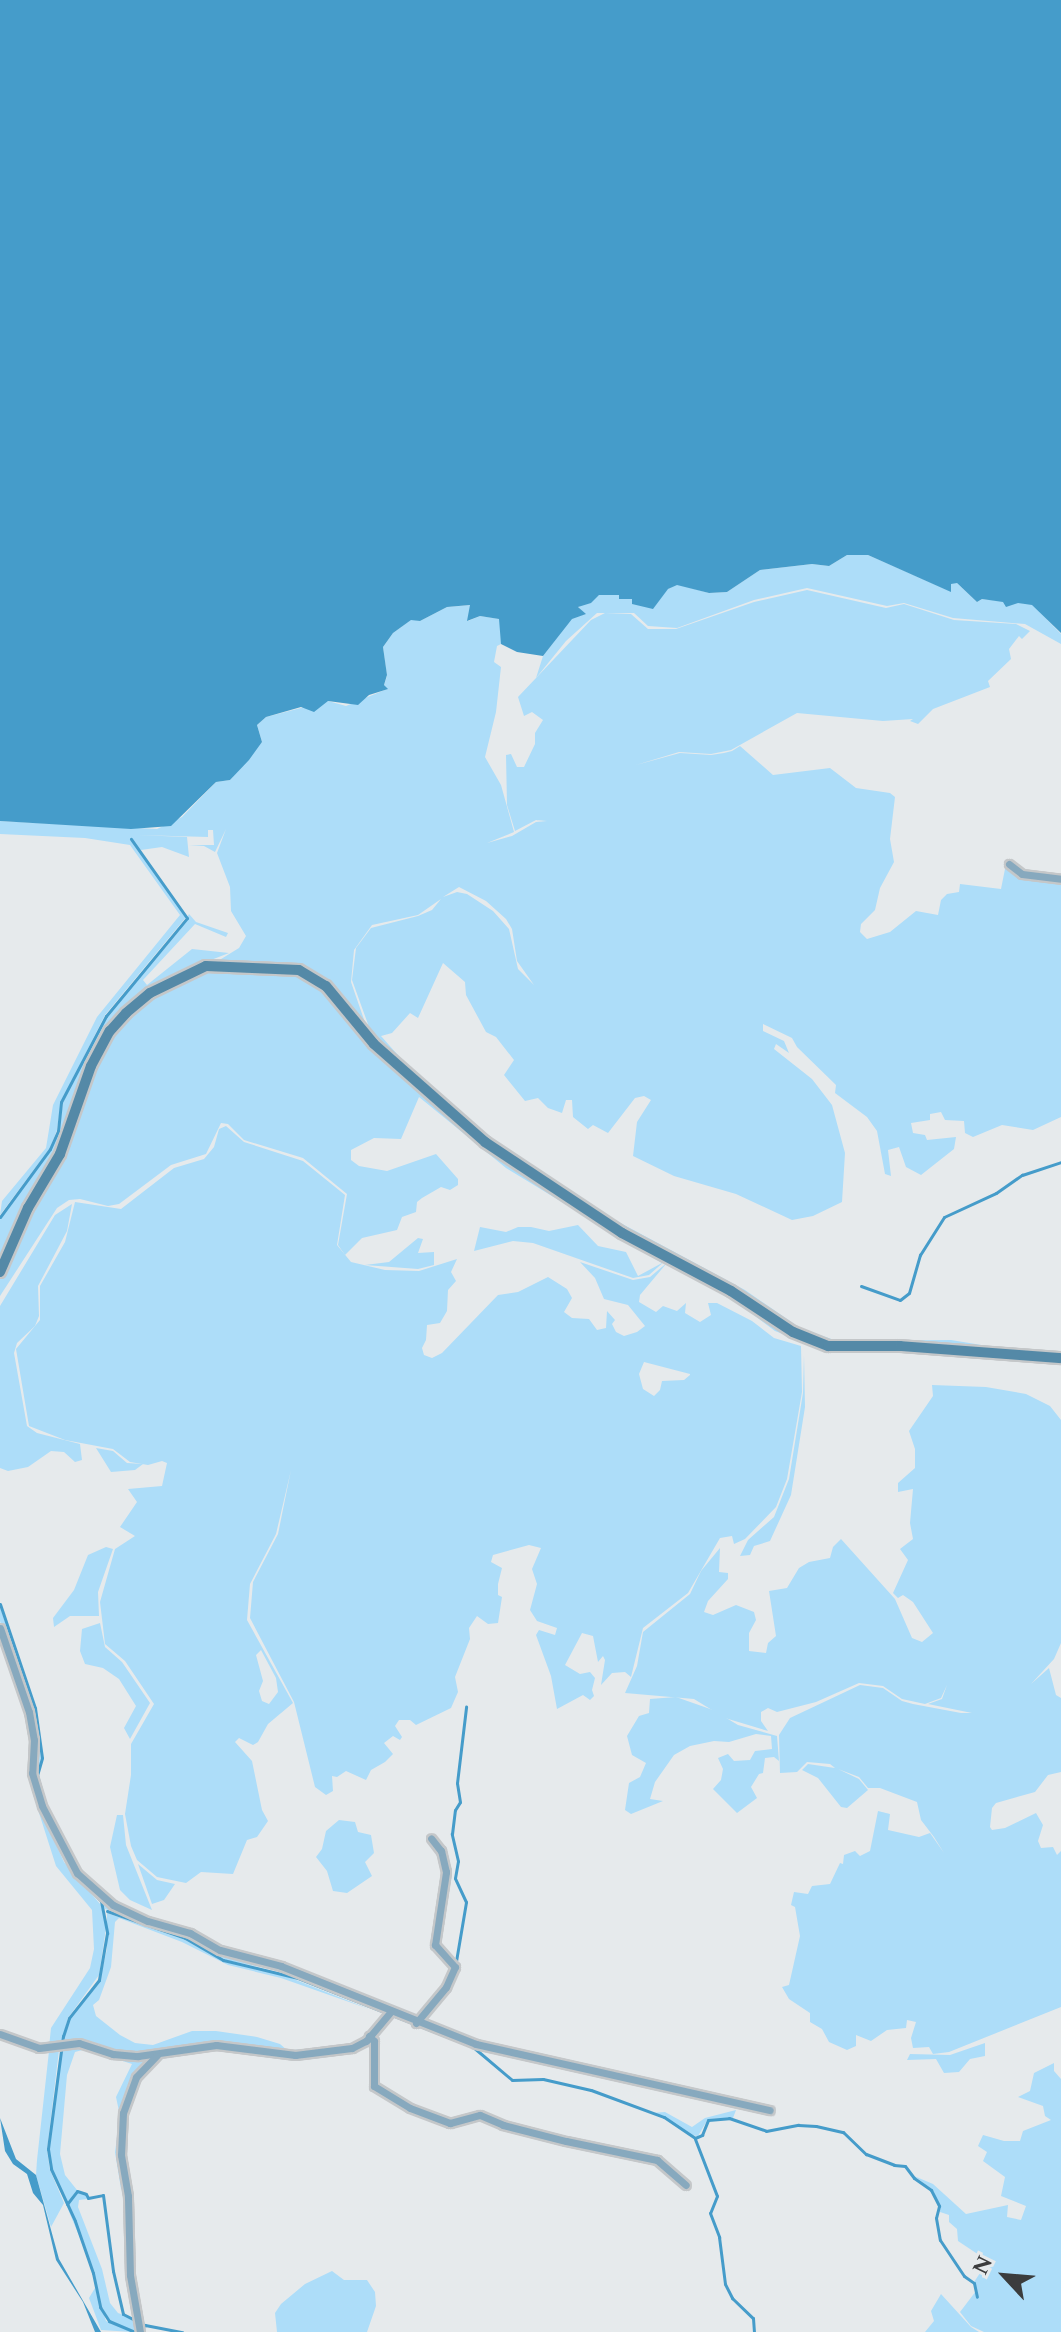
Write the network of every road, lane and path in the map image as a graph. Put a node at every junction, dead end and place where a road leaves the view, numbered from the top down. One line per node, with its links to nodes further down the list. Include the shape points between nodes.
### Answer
1 (1009, 864): 2 (street, via 1022,874)
2 (1061, 879)
3 (0, 1272): 4 (street, via 28,1208 60,1154 91,1066 119,1021 150,993 195,969 299,970 317,978 374,1044 485,1142 622,1233 731,1291 793,1332 828,1346)
4 (1061, 1358)
5 (0, 1628): 7 (street, via 29,1712 33,1783 69,1861 87,1883 127,1912 190,1933 228,1953 281,1966)
6 (431, 1838): 8 (street, via 446,1872 435,1945 455,1967 446,1987)
7 (390, 2012): 8 (street); 10 (street)
8 (416, 2023): 12 (street, via 506,2051)
9 (0, 2034): 11 (street, via 39,2048 79,2043 113,2054)
10 (369, 2036): 11 (street, via 352,2048 295,2055 216,2045); 13 (street, via 374,2041 374,2086 410,2108 450,2123 480,2115 503,2125 657,2160)
11 (157, 2055): 14 (street, via 136,2077 123,2113 130,2275)
12 (770, 2110)
13 (686, 2185)
14 (140, 2332)

